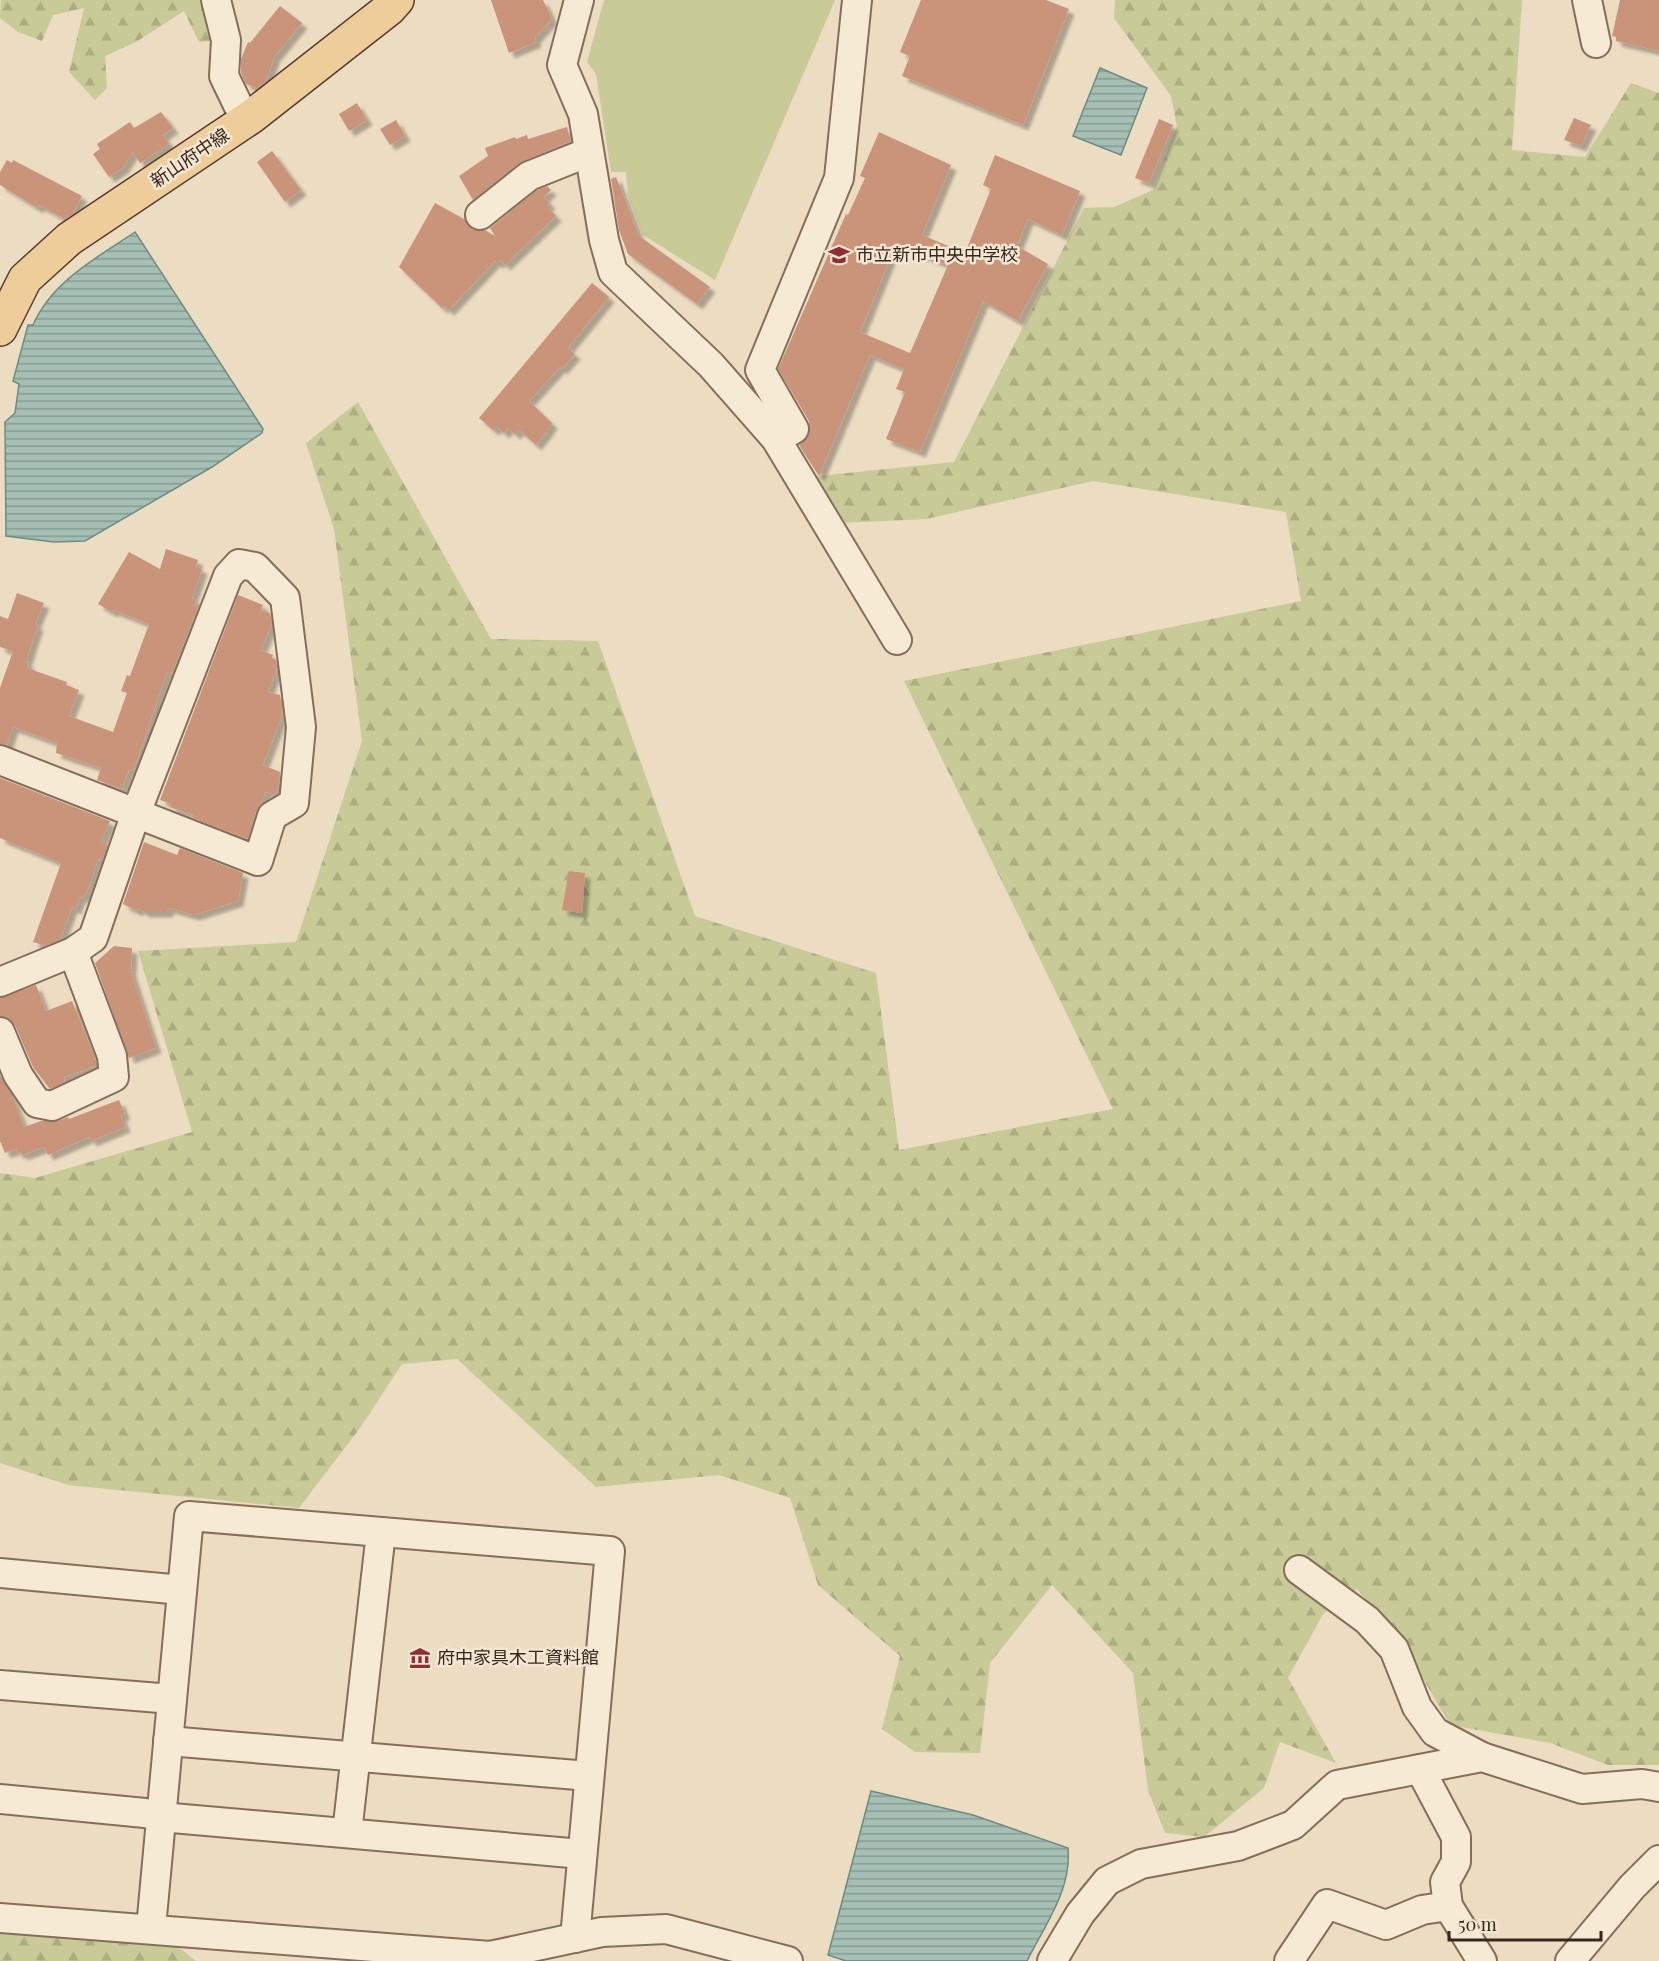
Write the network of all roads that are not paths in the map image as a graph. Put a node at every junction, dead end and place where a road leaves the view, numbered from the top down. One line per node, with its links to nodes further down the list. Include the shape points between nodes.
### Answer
1 (216, 0): 7 (street, via 226,40 224,76 238,105)
2 (397, 0): 7 (main road, 新山府中線)
3 (579, 0): 8 (street, via 562,65 583,114)
4 (857, 0): 11 (street, via 839,178 760,370 794,429)
5 (1587, 0): 6 (street)
6 (1596, 43)
7 (251, 117): 10 (main road, 新山府中線, via 69,239 25,279)
8 (589, 152): 9 (street, via 529,176); 11 (street, via 613,272 711,365)
9 (480, 215)
10 (0, 329)
11 (777, 439): 12 (street)
12 (897, 640)
13 (0, 760): 14 (street)
14 (136, 813): 14 (street, via 258,861 272,816 294,803 301,727 285,598 255,567 239,564 228,576); 15 (street, via 93,938)
15 (74, 952): 16 (street); 17 (street, via 112,1056 114,1077 52,1107 37,1103 18,1075)
16 (0, 982)
17 (0, 1032)
18 (381, 1532): 21 (street, via 189,1516); 25 (street); 28 (street, via 610,1551)
19 (1299, 1570): 26 (street, via 1366,1620 1394,1649 1417,1707 1435,1732)
20 (0, 1573): 21 (street)
21 (182, 1590): 23 (street)
22 (0, 1685): 23 (street)
23 (172, 1699): 24 (street)
24 (168, 1741): 25 (street); 31 (street)
25 (355, 1757): 28 (street); 32 (street)
26 (1482, 1757): 27 (street); 29 (street, via 1582,1789)
27 (1420, 1769): 35 (street, via 1456,1837 1456,1862 1445,1882); 40 (street, via 1336,1785 1293,1825 1238,1846 1141,1864 1107,1881 1080,1914)
28 (589, 1776): 33 (street)
29 (1659, 1787)
30 (0, 1799): 31 (street)
31 (161, 1817): 32 (street); 37 (street)
32 (346, 1833): 33 (street)
33 (582, 1854): 38 (street)
34 (1659, 1860): 43 (street)
35 (1448, 1906): 41 (street, via 1422,1910 1386,1925 1327,1904); 42 (street)
36 (0, 1918): 37 (street)
37 (151, 1928): 38 (street, via 490,1956)
38 (574, 1938): 39 (street, via 602,1932 666,1929)
39 (788, 1961)
40 (1052, 1961)
41 (1289, 1961)
42 (1482, 1961)
43 (1570, 1961)

